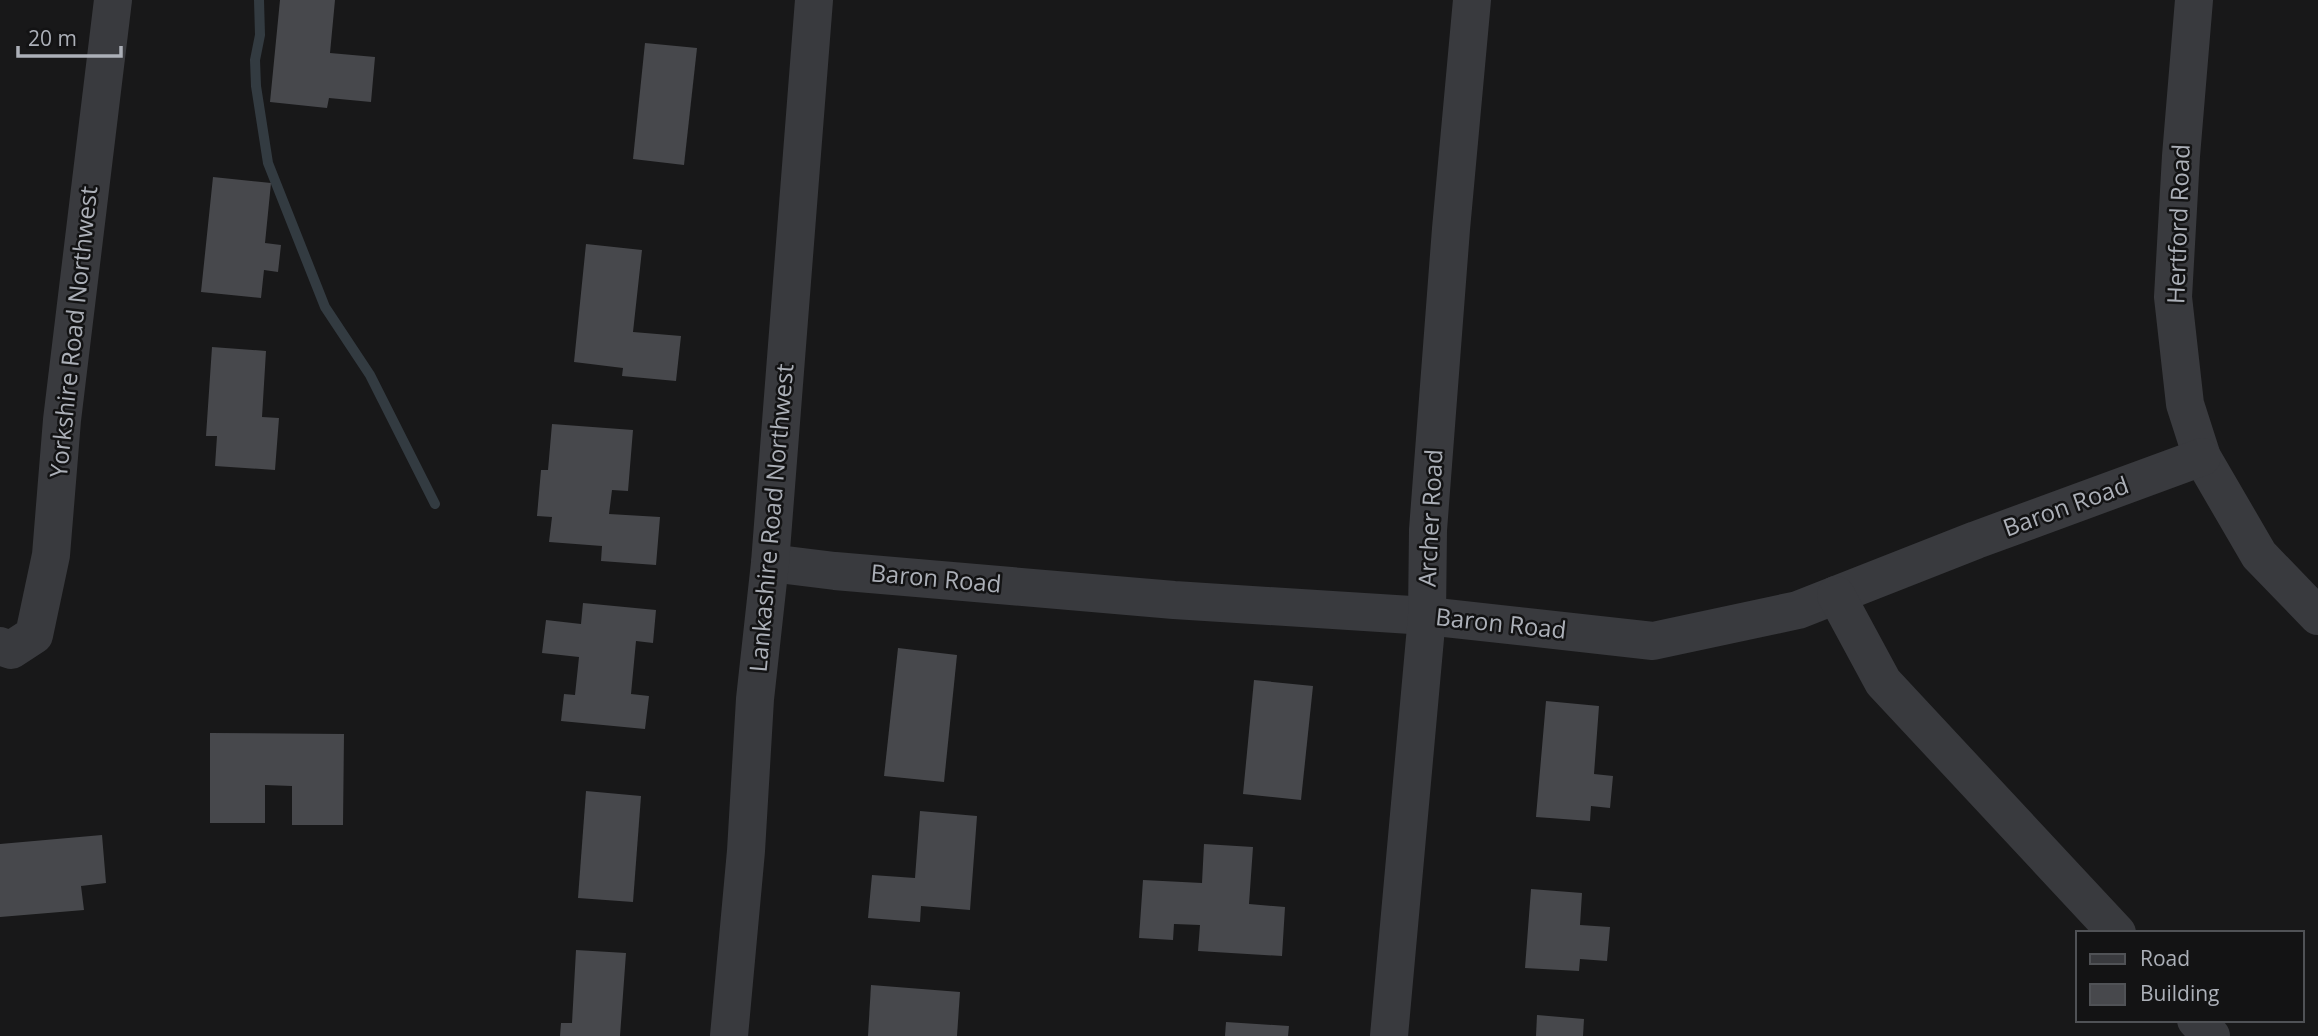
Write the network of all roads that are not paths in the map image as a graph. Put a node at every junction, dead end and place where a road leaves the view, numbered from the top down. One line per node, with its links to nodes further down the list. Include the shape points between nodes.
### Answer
1 (113, 0): 10 (street, Yorkshire Road Northwest, via 62,420 51,555 34,635)
2 (814, 0): 6 (street, Lankashire Road Northwest)
3 (1472, 0): 8 (street, Archer Road, via 1429,516)
4 (2194, 0): 5 (street, Hertford Road, via 2173,296 2185,404)
5 (2202, 457): 7 (street, Baron Road); 9 (street, Hertford Road, via 2259,555)
6 (771, 563): 8 (street, Baron Road, via 1174,600); 13 (street, Lankashire Road Northwest, via 755,699)
7 (1836, 595): 8 (street, Baron Road, via 1798,610 1653,641); 11 (street, via 1883,682)
8 (1427, 616): 14 (street, Archer Road)
9 (2318, 616)
10 (6, 648)
11 (2115, 931)
12 (2198, 1022): 15 (street)
13 (730, 1036)
14 (1389, 1036)
15 (2211, 1036)

